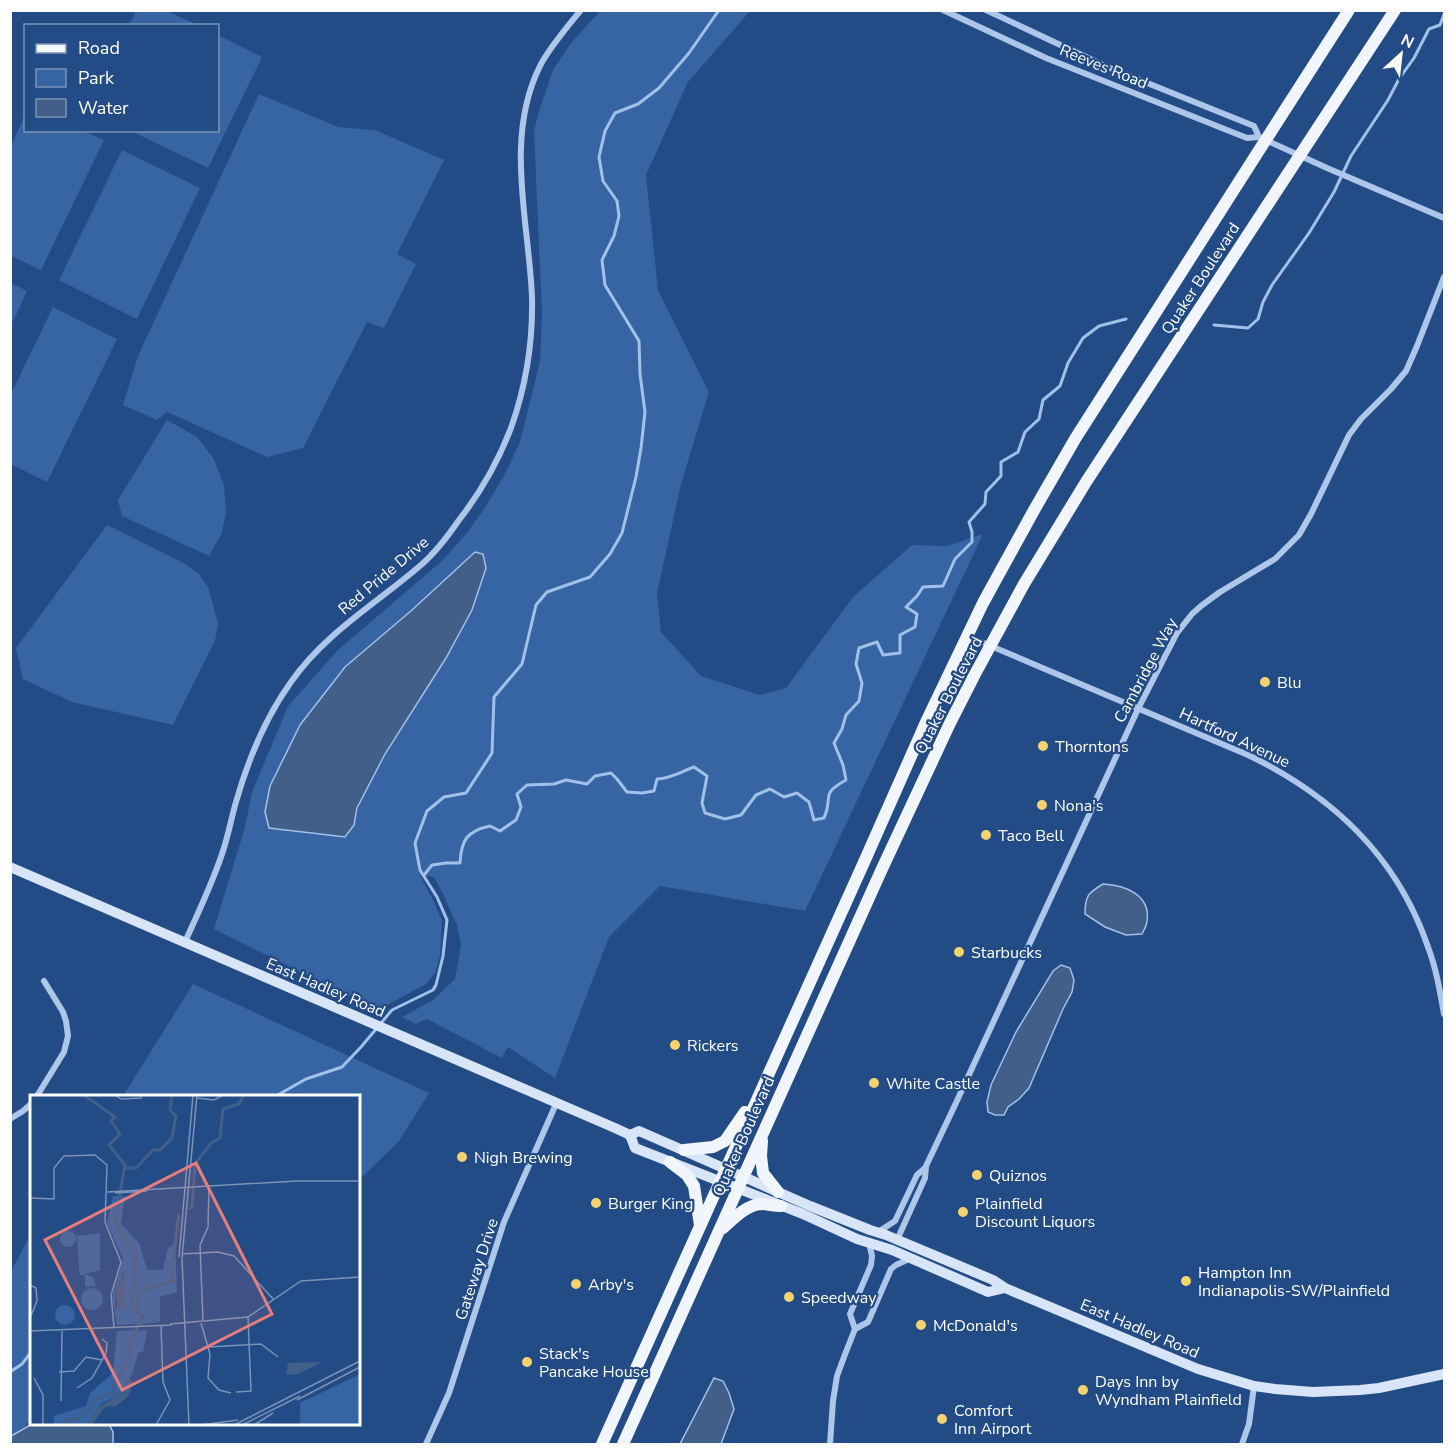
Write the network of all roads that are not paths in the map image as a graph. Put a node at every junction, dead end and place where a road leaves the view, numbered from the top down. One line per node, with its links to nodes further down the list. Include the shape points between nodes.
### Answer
1 (581, 10): 14 (street, Red Pride Drive, via 540,65 524,118 522,190 532,333 521,393 494,468 447,537 424,562 339,629 291,682 258,738 241,783 223,853)
2 (943, 10): 6 (street, Reeves Road, via 1089,76 1247,138)
3 (986, 10): 6 (street, Reeves Road, via 1106,66 1254,126)
4 (1350, 10): 6 (main road, Quaker Boulevard)
5 (1395, 10): 7 (main road, Quaker Boulevard)
6 (1262, 139): 7 (street, Reeves Road); 10 (main road, Quaker Boulevard, via 1075,439)
7 (1299, 156): 8 (street, Reeves Road); 11 (main road, Quaker Boulevard, via 1086,482)
8 (1444, 218)
9 (1444, 277): 12 (street, Cambridge Way, via 1406,371 1349,435 1299,535 1275,559 1192,614 1177,633)
10 (966, 636): 11 (street, Hartford Avenue); 17 (main road, Quaker Boulevard)
11 (990, 646): 12 (street, Hartford Avenue); 22 (main road, Quaker Boulevard, via 930,766)
12 (1138, 709): 16 (street, Hartford Avenue, via 1280,771 1313,792 1352,826 1394,877 1421,927); 26 (street, Cambridge Way)
13 (10, 867): 14 (street, East Hadley Road)
14 (185, 942): 19 (street, East Hadley Road)
15 (44, 981): 18 (street, via 63,1012 68,1036 64,1052)
16 (1444, 1014)
17 (762, 1089): 24 (main road, via 725,1141 713,1147); 27 (main road, Quaker Boulevard)
18 (38, 1095)
19 (556, 1104): 23 (street, East Hadley Road); 44 (street, Gateway Drive, via 508,1213 450,1393)
20 (30, 1105): 21 (street)
21 (10, 1119)
22 (763, 1134): 28 (main road, Quaker Boulevard); 31 (main road, via 763,1173)
23 (630, 1135): 24 (street, East Hadley Road, via 639,1131); 25 (street, East Hadley Road, via 635,1148)
24 (684, 1150): 27 (street, East Hadley Road)
25 (670, 1161): 29 (street, East Hadley Road); 33 (main road, via 694,1186)
26 (926, 1166): 34 (street, Cambridge Way, via 917,1175 895,1221); 36 (street, Cambridge Way, via 925,1178)
27 (726, 1168): 28 (street, East Hadley Road); 29 (main road, Quaker Boulevard)
28 (744, 1177): 30 (main road, Quaker Boulevard); 31 (street, East Hadley Road)
29 (720, 1182): 30 (street, East Hadley Road); 33 (main road, Quaker Boulevard)
30 (738, 1190): 32 (street, East Hadley Road); 35 (main road, Quaker Boulevard)
31 (778, 1192): 34 (street, East Hadley Road)
32 (781, 1206): 35 (main road, via 752,1206); 37 (street, East Hadley Road)
33 (700, 1225): 45 (main road, Quaker Boulevard)
34 (877, 1232): 36 (street, East Hadley Road)
35 (718, 1233): 46 (main road, Quaker Boulevard)
36 (897, 1240): 38 (street, Cambridge Way); 40 (street, East Hadley Road)
37 (869, 1243): 38 (street, East Hadley Road); 41 (street, via 871,1264 850,1314)
38 (892, 1250): 39 (street, East Hadley Road)
39 (911, 1258): 40 (street, East Hadley Road, via 988,1292); 41 (street, via 891,1269 868,1322)
40 (1005, 1288): 43 (street, East Hadley Road, via 1178,1361)
41 (855, 1329): 47 (street, via 837,1376)
42 (1444, 1374): 43 (street, East Hadley Road, via 1360,1390 1313,1392)
43 (1254, 1386): 48 (street)
44 (426, 1444)
45 (602, 1444)
46 (623, 1444)
47 (830, 1444)
48 (1242, 1444)

